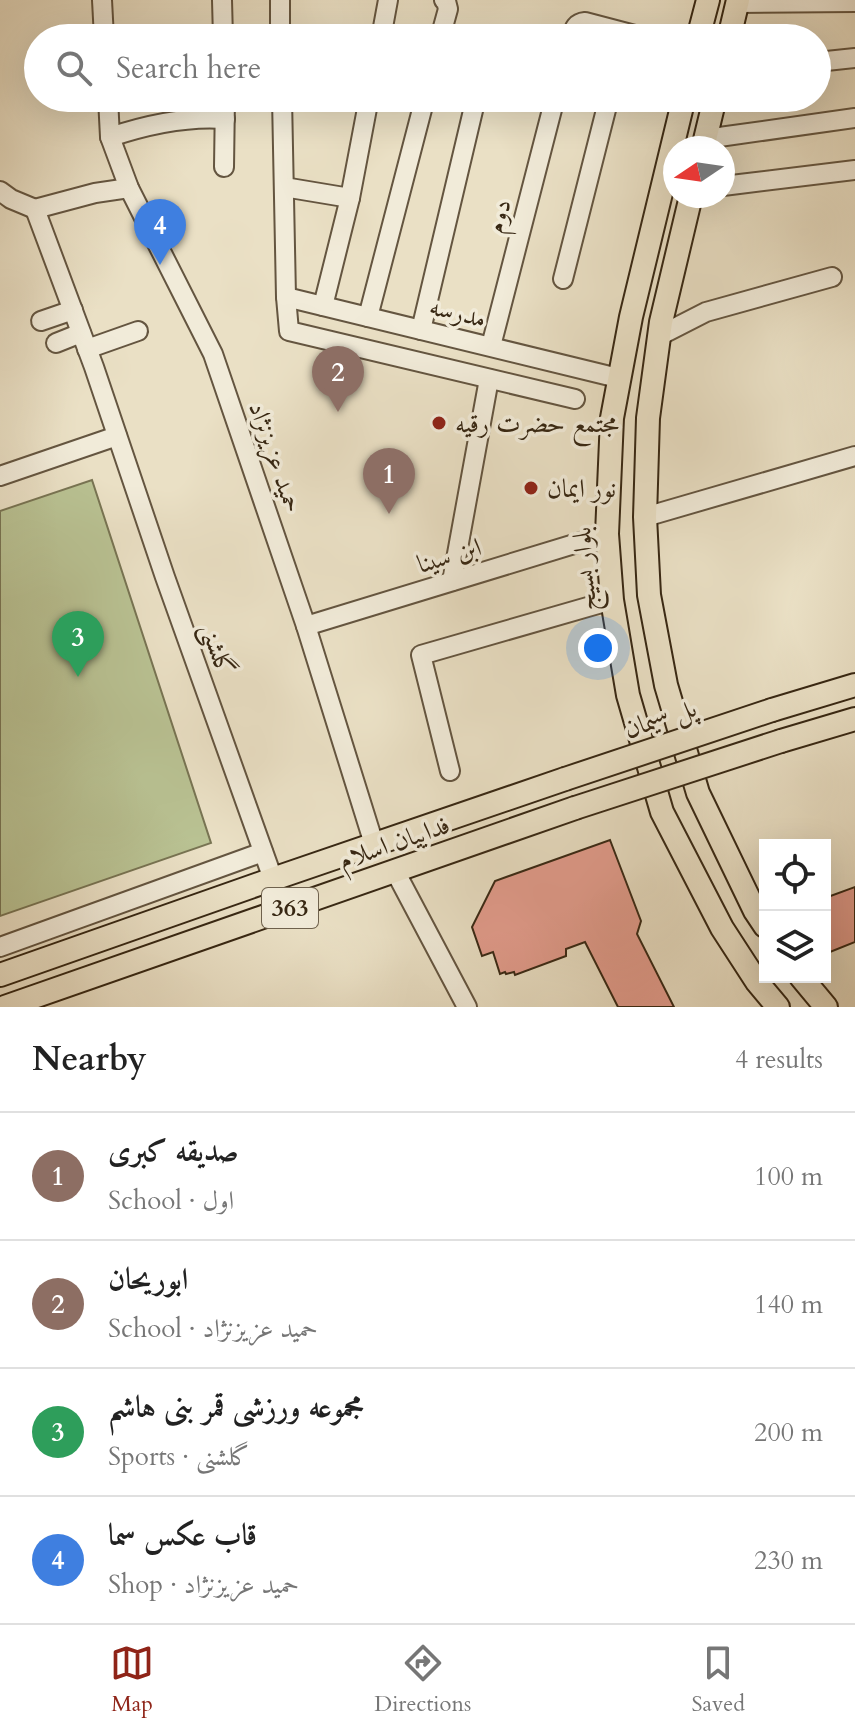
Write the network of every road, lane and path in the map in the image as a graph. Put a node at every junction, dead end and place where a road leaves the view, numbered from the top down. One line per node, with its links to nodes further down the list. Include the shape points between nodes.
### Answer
1 (102, 0): 9 (street)
2 (222, 0): 10 (street)
3 (280, 0): 11 (street)
4 (388, 0): 12 (street)
5 (444, 0): 13 (street, via 448,9)
6 (708, 0): 14 (main road)
7 (738, 2): 8 (street); 15 (main road)
8 (855, 2)
9 (103, 24)
10 (223, 24)
11 (280, 24)
12 (384, 24)
13 (444, 24)
14 (702, 24)
15 (732, 24)
16 (855, 58): 17 (street)
17 (831, 61)
18 (109, 112): 31 (street, حمید عزیزنژاد)
19 (225, 112): 29 (street)
20 (282, 112): 36 (street)
21 (366, 112): 39 (street)
22 (421, 112): 47 (street)
23 (473, 112): 49 (street)
24 (551, 112): 54 (street, دوم)
25 (605, 112): 43 (street)
26 (681, 112): 55 (main road, بلوار بسیج)
27 (712, 112): 30 (main road)
28 (855, 118): 32 (street)
29 (225, 119): 31 (street, via 149,125); 33 (street)
30 (706, 136)
31 (110, 137): 37 (street, حمید عزیزنژاد)
32 (735, 139)
33 (224, 167)
34 (855, 170): 35 (street)
35 (735, 185)
36 (284, 187): 39 (street); 44 (street)
37 (129, 188): 41 (street); 65 (street, حمید عزیزنژاد, via 213,354)
38 (0, 191): 41 (street)
39 (350, 198): 45 (street)
40 (688, 208): 51 (main road)
41 (35, 209): 46 (street, گلشنی)
42 (832, 277): 51 (street, via 706,312)
43 (563, 279)
44 (286, 297): 45 (street, مدرسه); 56 (street, via 289,331)
45 (323, 306): 47 (street, مدرسه)
46 (73, 310): 48 (street); 52 (street, گلشنی)
47 (368, 317): 49 (street, مدرسه)
48 (41, 321)
49 (421, 330): 54 (street, مدرسه)
50 (138, 331): 52 (street)
51 (659, 336): 61 (main road, via 648,418)
52 (84, 341): 53 (street); 58 (street, گلشنی)
53 (56, 343)
54 (491, 346): 55 (street, مدرسه)
55 (618, 378): 62 (main road, بلوار بسیج)
56 (489, 379): 57 (street); 63 (street)
57 (575, 399)
58 (117, 436): 60 (street); 71 (street, گلشنی)
59 (855, 456): 61 (street)
60 (2, 471)
61 (645, 517): 74 (main road, via 649,595 666,685 698,793)
62 (607, 534): 63 (street, ابن سینا); 64 (main road, بلوار بسیج)
63 (452, 581): 65 (street, ابن سینا)
64 (612, 600): 68 (street, via 421,655); 80 (main road, بلوار بسیج, via 628,695 662,812 722,928)
65 (306, 626): 70 (street, حمید عزیزنژاد)
66 (855, 685): 69 (main road, پل سیمان / 363, bridge)
67 (855, 719): 72 (main road, فداییان اسلام / 363, bridge)
68 (450, 771)
69 (565, 779): 70 (main road, فداییان اسلام / 363)
70 (374, 844): 73 (main road, فداییان اسلام / 363)
71 (263, 852): 73 (street, گلشنی); 75 (street)
72 (395, 871): 78 (main road, فداییان اسلام / 363); 79 (street)
73 (273, 879): 76 (main road, فداییان اسلام / 363)
74 (759, 917)
75 (0, 947)
76 (0, 975)
77 (806, 983): 81 (main road)
78 (5, 1007)
79 (467, 1007)
80 (778, 1007)
81 (826, 1007)

